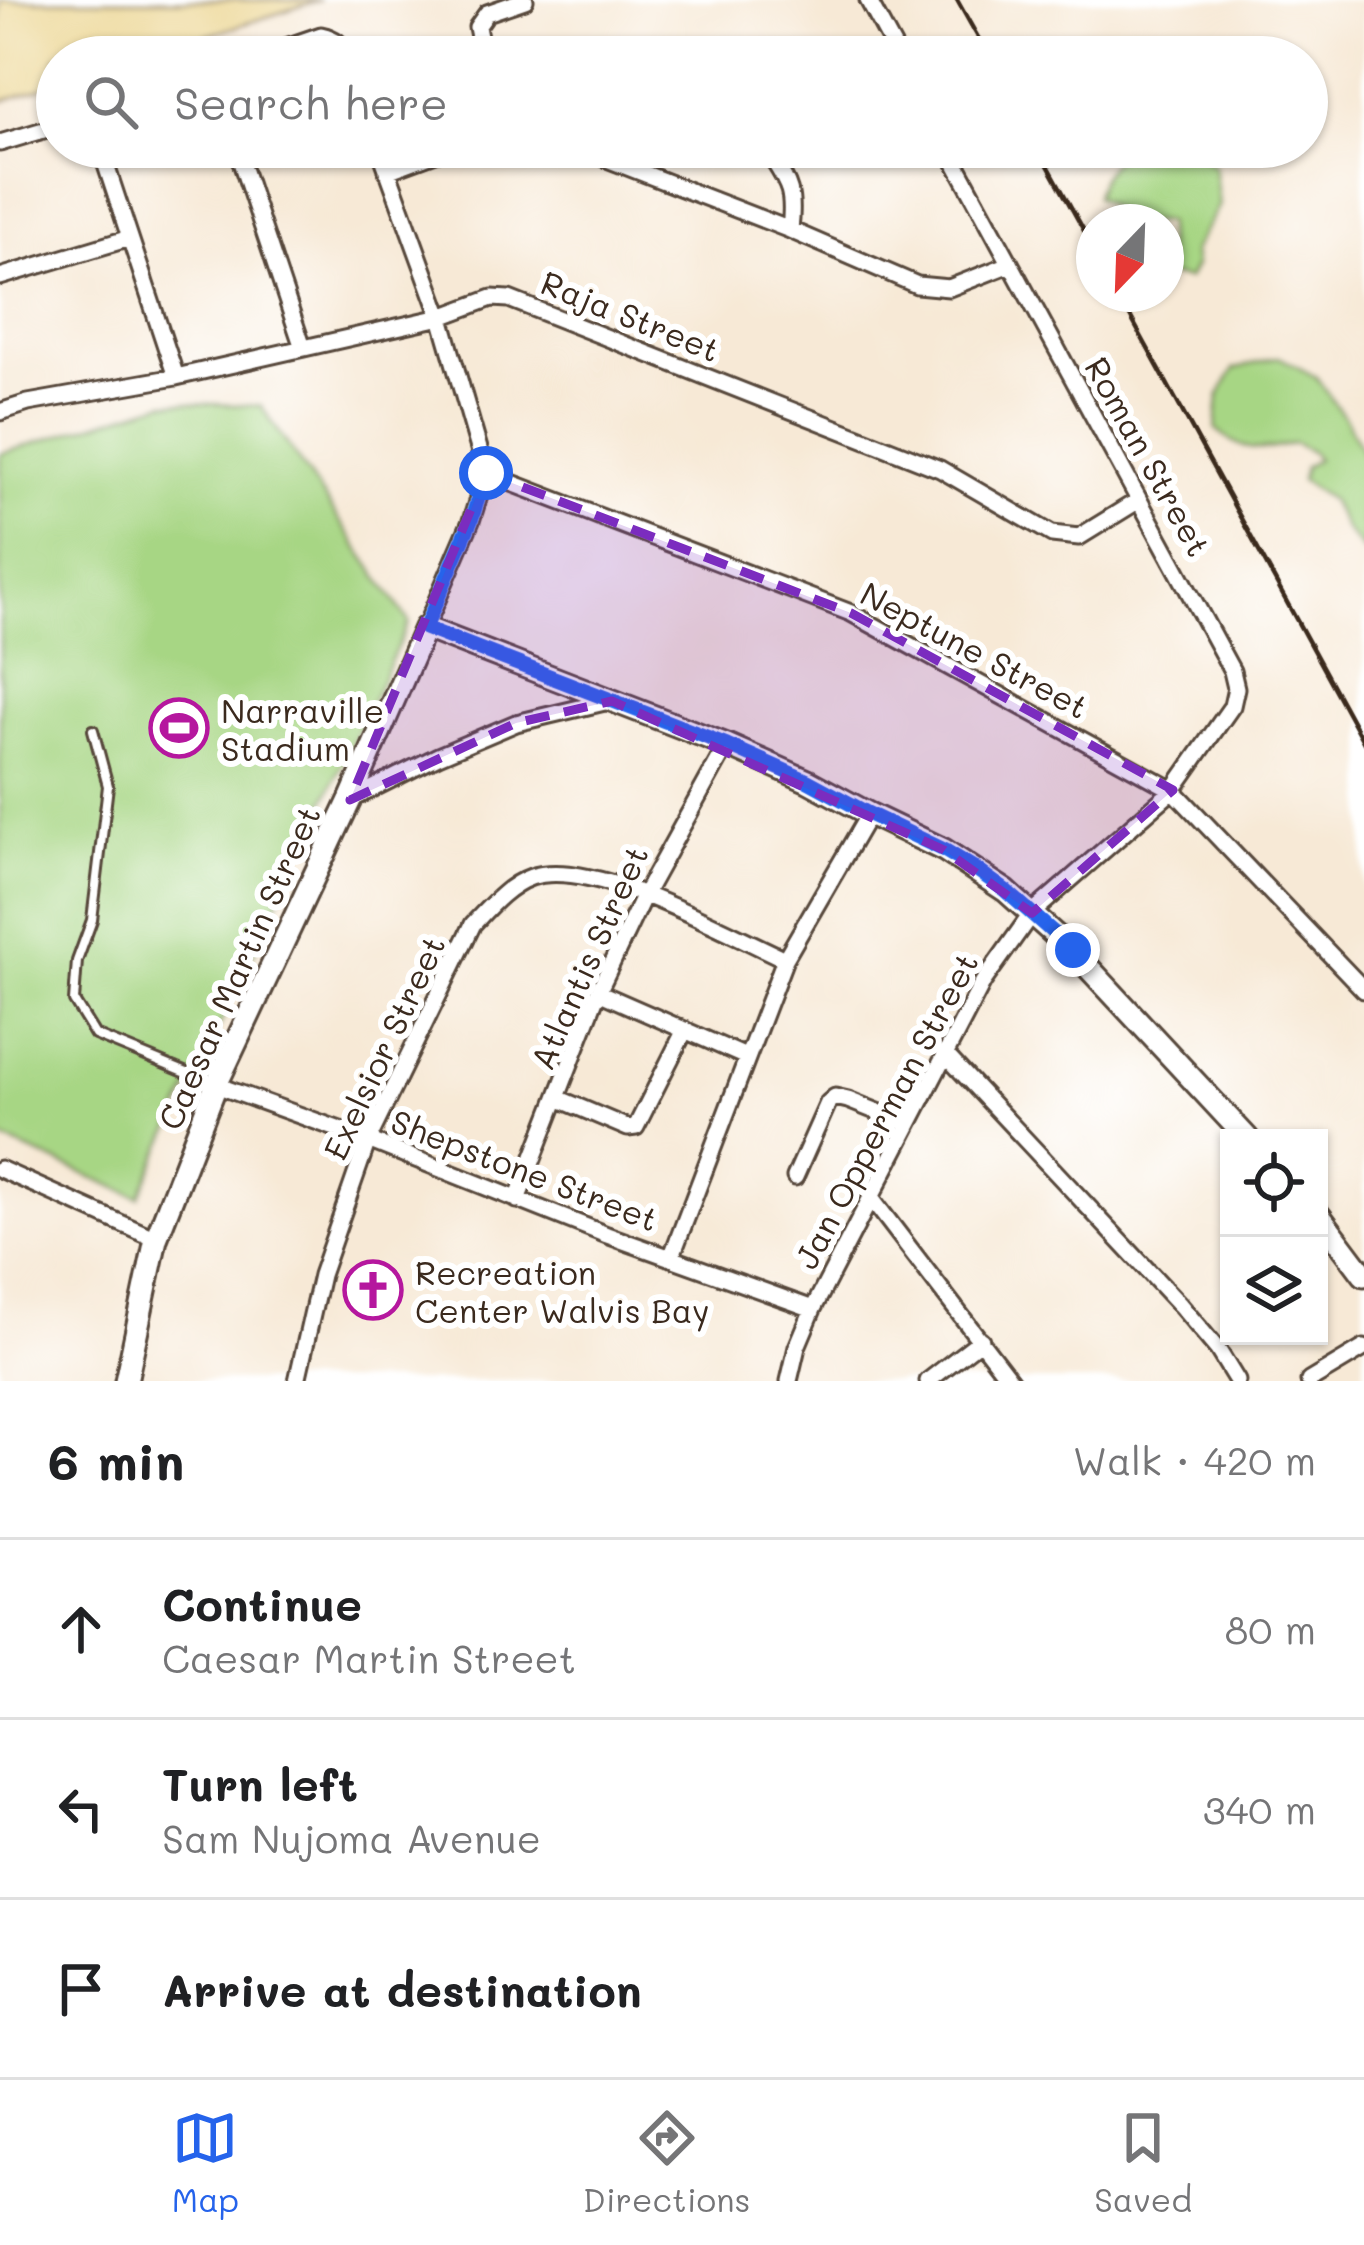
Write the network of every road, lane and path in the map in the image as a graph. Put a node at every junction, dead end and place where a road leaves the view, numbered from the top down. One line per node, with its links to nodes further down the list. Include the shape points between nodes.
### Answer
1 (525, 0): 3 (street, via 487,13)
2 (868, 0): 4 (street)
3 (479, 36)
4 (887, 36)
5 (36, 132): 6 (street)
6 (0, 143)
7 (107, 168): 16 (street)
8 (243, 168): 20 (street)
9 (386, 168): 14 (street)
10 (395, 168): 14 (street)
11 (649, 168): 15 (street)
12 (778, 168): 15 (street, via 794,202)
13 (958, 168): 17 (street, Roman Street)
14 (387, 171): 19 (street)
15 (790, 230): 17 (street, via 917,285 950,287)
16 (130, 238): 18 (street); 21 (street)
17 (1010, 264): 24 (street, Roman Street)
18 (0, 277)
19 (441, 317): 20 (street, Raja Street); 23 (street); 24 (street, Raja Street, via 509,299 940,469 1052,534 1079,537)
20 (303, 348): 21 (street, Raja Street)
21 (176, 377): 22 (street, Raja Street)
22 (0, 412)
23 (486, 473): 25 (street, Caesar Martin Street); 29 (street, Neptune Street, via 850,614)
24 (1139, 500): 29 (street, Roman Street, via 1236,688 1232,706)
25 (425, 628): 26 (street); 30 (street, Caesar Martin Street)
26 (612, 700): 28 (street); 30 (street, via 516,723)
27 (93, 730): 40 (lane, via 108,786 74,1001 95,1035)
28 (727, 745): 31 (street); 32 (street, Atlantis Street)
29 (1173, 790): 33 (street, Jan Opperman Street); 35 (street, Neptune Street)
30 (350, 800): 40 (street, Caesar Martin Street)
31 (869, 814): 33 (street, via 977,870); 34 (street)
32 (644, 895): 34 (street, Exelsior Street); 36 (street, Atlantis Street); 44 (street, Exelsior Street, via 553,873 527,878 492,904 455,958)
33 (1032, 913): 38 (street, Jan Opperman Street); 43 (street)
34 (785, 959): 39 (street)
35 (1364, 990)
36 (598, 992): 37 (street); 41 (street, Atlantis Street)
37 (685, 1030): 39 (street); 41 (street, via 636,1127)
38 (944, 1053): 42 (street, Jan Opperman Street); 61 (street, via 1180,1305)
39 (746, 1057): 51 (street)
40 (216, 1085): 44 (street, Shepstone Street); 50 (street, Caesar Martin Street)
41 (556, 1098): 48 (street, Atlantis Street)
42 (908, 1124): 46 (street, via 835,1097); 47 (street, Jan Opperman Street)
43 (1239, 1129)
44 (368, 1140): 48 (street, Shepstone Street); 57 (street, Exelsior Street, via 321,1275)
45 (0, 1169): 50 (street)
46 (795, 1177)
47 (871, 1198): 53 (street, Jan Opperman Street); 54 (street)
48 (517, 1200): 51 (street, Shepstone Street)
49 (1328, 1227): 52 (street)
50 (156, 1239): 56 (street, Caesar Martin Street)
51 (671, 1258): 53 (street, Shepstone Street)
52 (1364, 1275)
53 (813, 1309): 58 (street, Jan Opperman Street)
54 (982, 1340): 59 (street); 60 (street)
55 (1364, 1348): 62 (street)
56 (126, 1381)
57 (297, 1381)
58 (789, 1381)
59 (928, 1381)
60 (1011, 1381)
61 (1237, 1381)
62 (1310, 1381)

